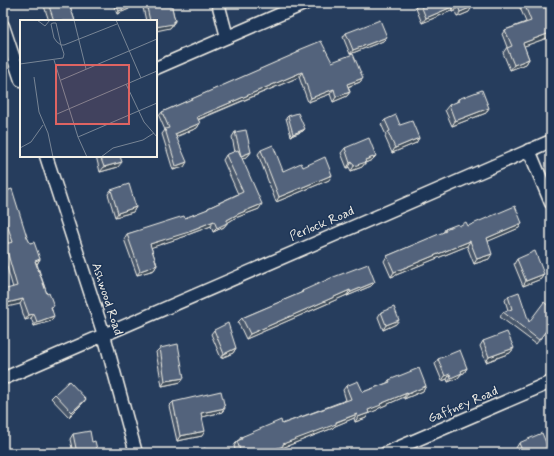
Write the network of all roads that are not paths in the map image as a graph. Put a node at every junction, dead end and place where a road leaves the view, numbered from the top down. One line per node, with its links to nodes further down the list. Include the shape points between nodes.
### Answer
1 (218, 3): 4 (street)
2 (306, 3): 4 (street)
3 (3, 26): 6 (street)
4 (227, 37): 5 (street)
5 (157, 68)
6 (20, 77)
7 (551, 141): 8 (street, Perlock Road)
8 (529, 150): 10 (street); 11 (street, Perlock Road)
9 (46, 157): 11 (street, Ashwood Road)
10 (551, 203)
11 (104, 335): 12 (street, Perlock Road); 14 (street, Ashwood Road)
12 (7, 377)
13 (551, 382): 15 (street, Gaffney Road)
14 (136, 453)
15 (386, 453)

